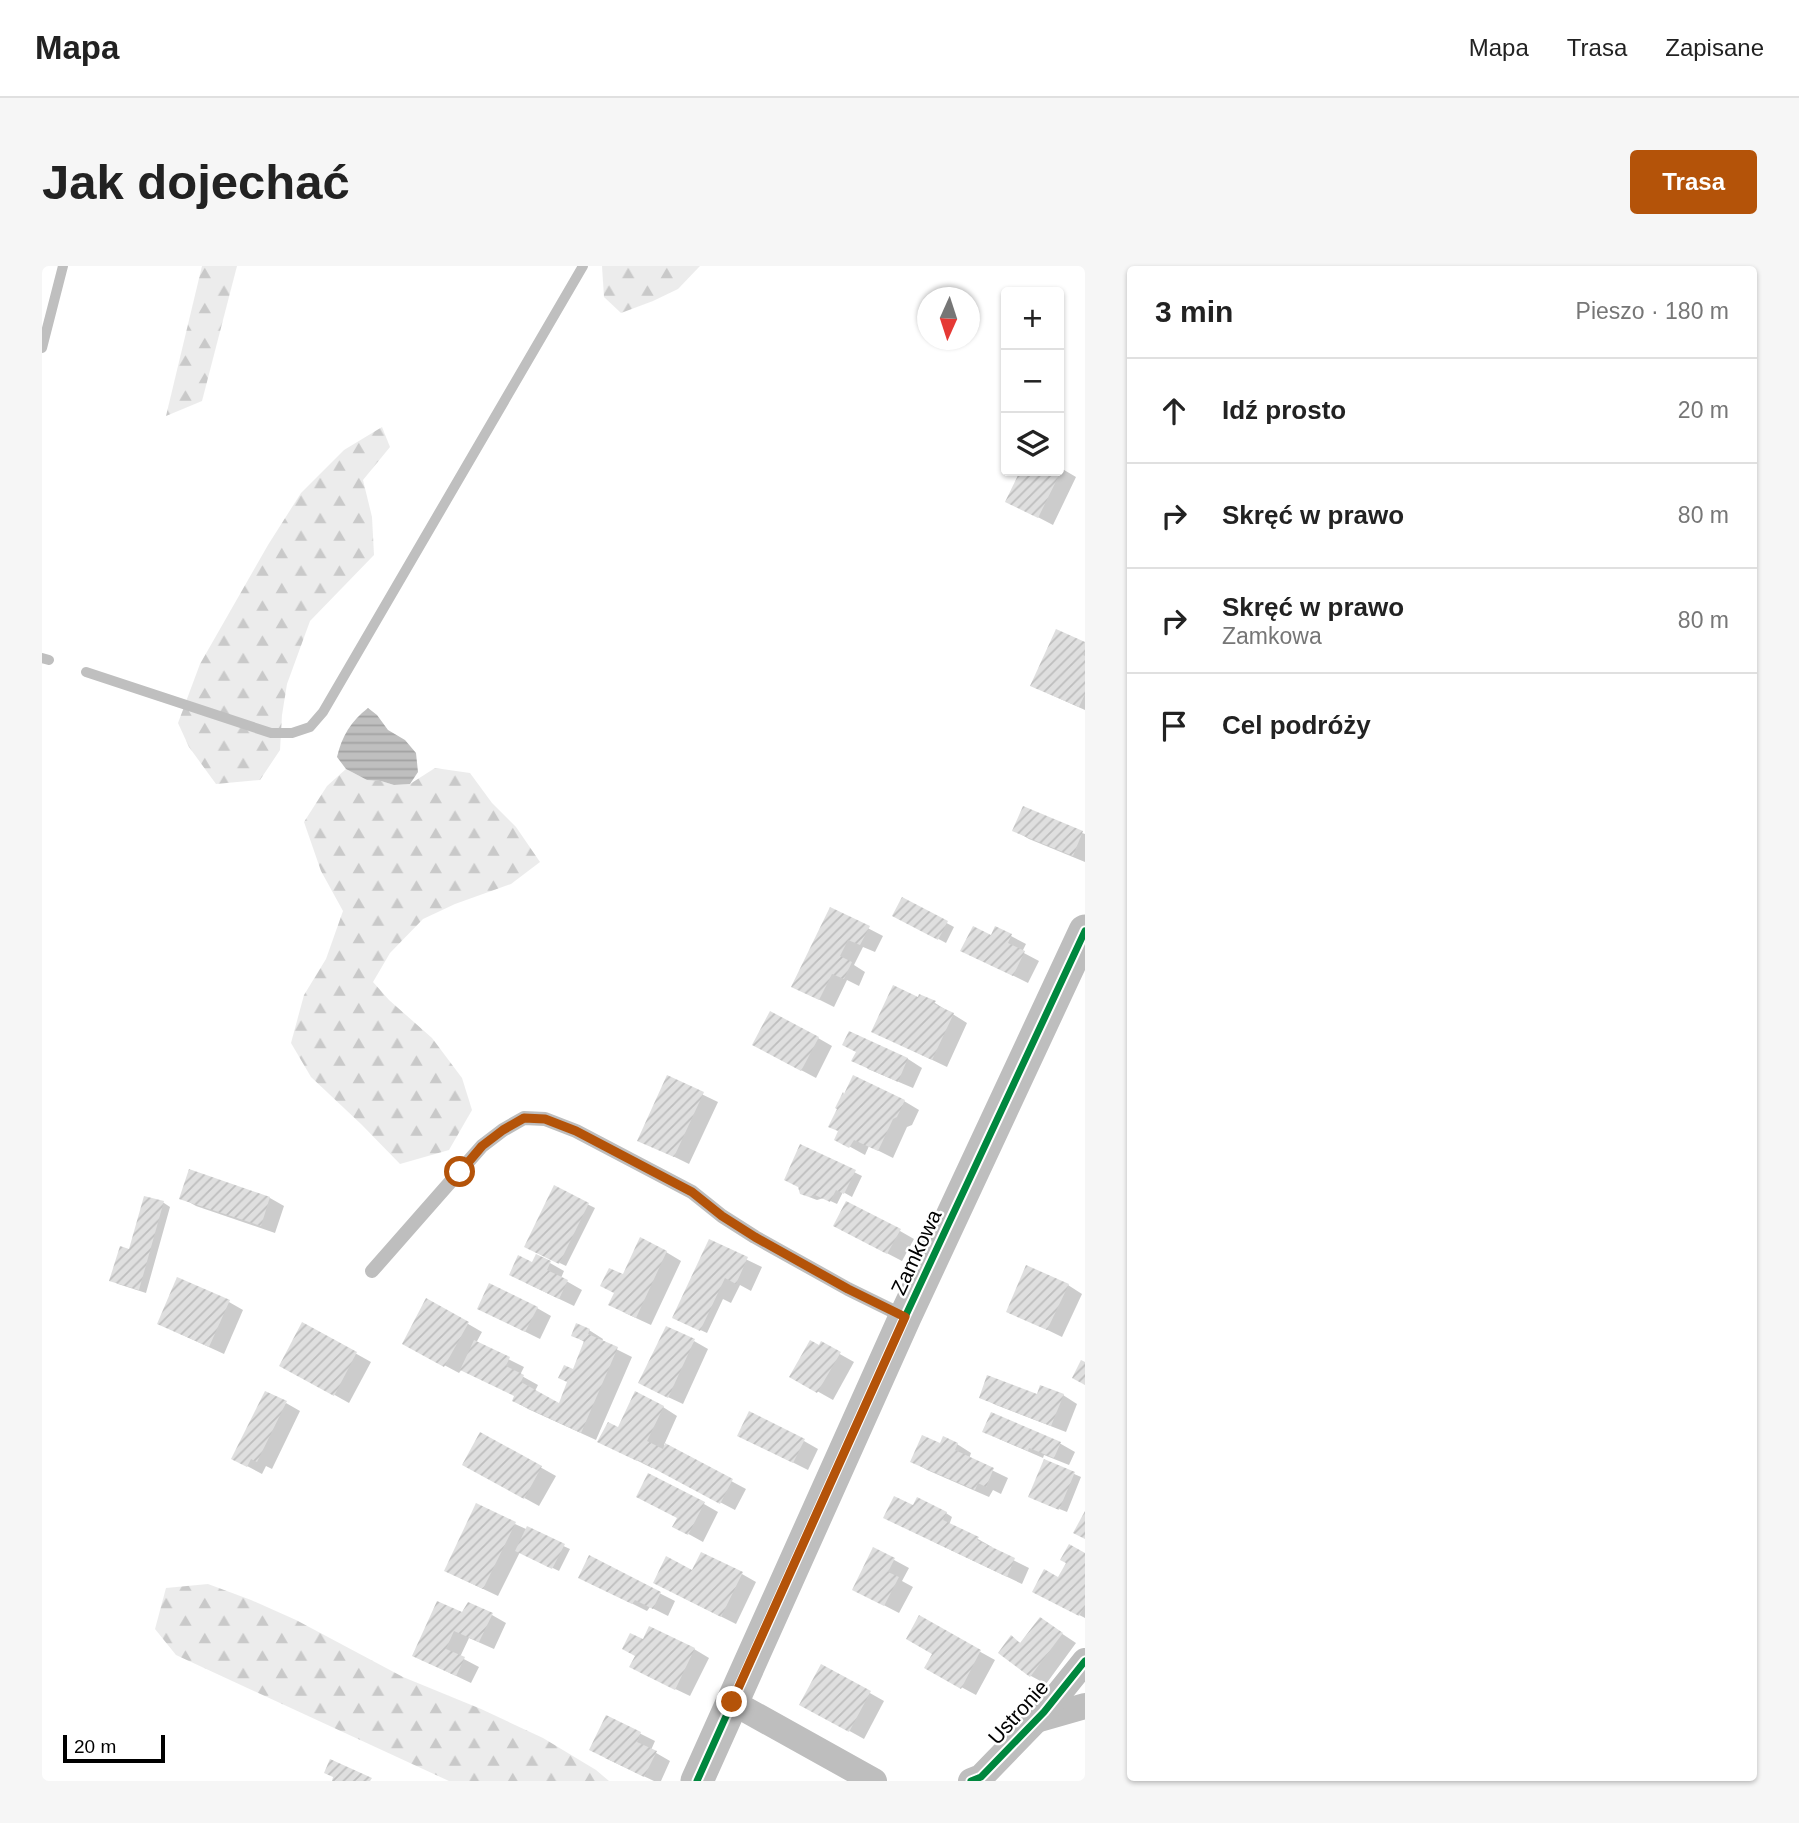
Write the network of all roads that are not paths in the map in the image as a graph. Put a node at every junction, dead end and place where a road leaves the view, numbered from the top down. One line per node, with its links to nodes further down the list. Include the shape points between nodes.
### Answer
1 (1085, 931): 3 (street, Zamkowa)
2 (372, 1271): 3 (lane, via 482,1146 524,1118 545,1119 692,1192 755,1237)
3 (905, 1317): 5 (street, Zamkowa)
4 (1085, 1661): 7 (street, Ustronie)
5 (732, 1702): 8 (street, Zamkowa); 9 (street)
6 (1085, 1706): 7 (street)
7 (1036, 1720): 10 (street, Ustronie, via 981,1777)
8 (697, 1781)
9 (874, 1781)
10 (971, 1781)

